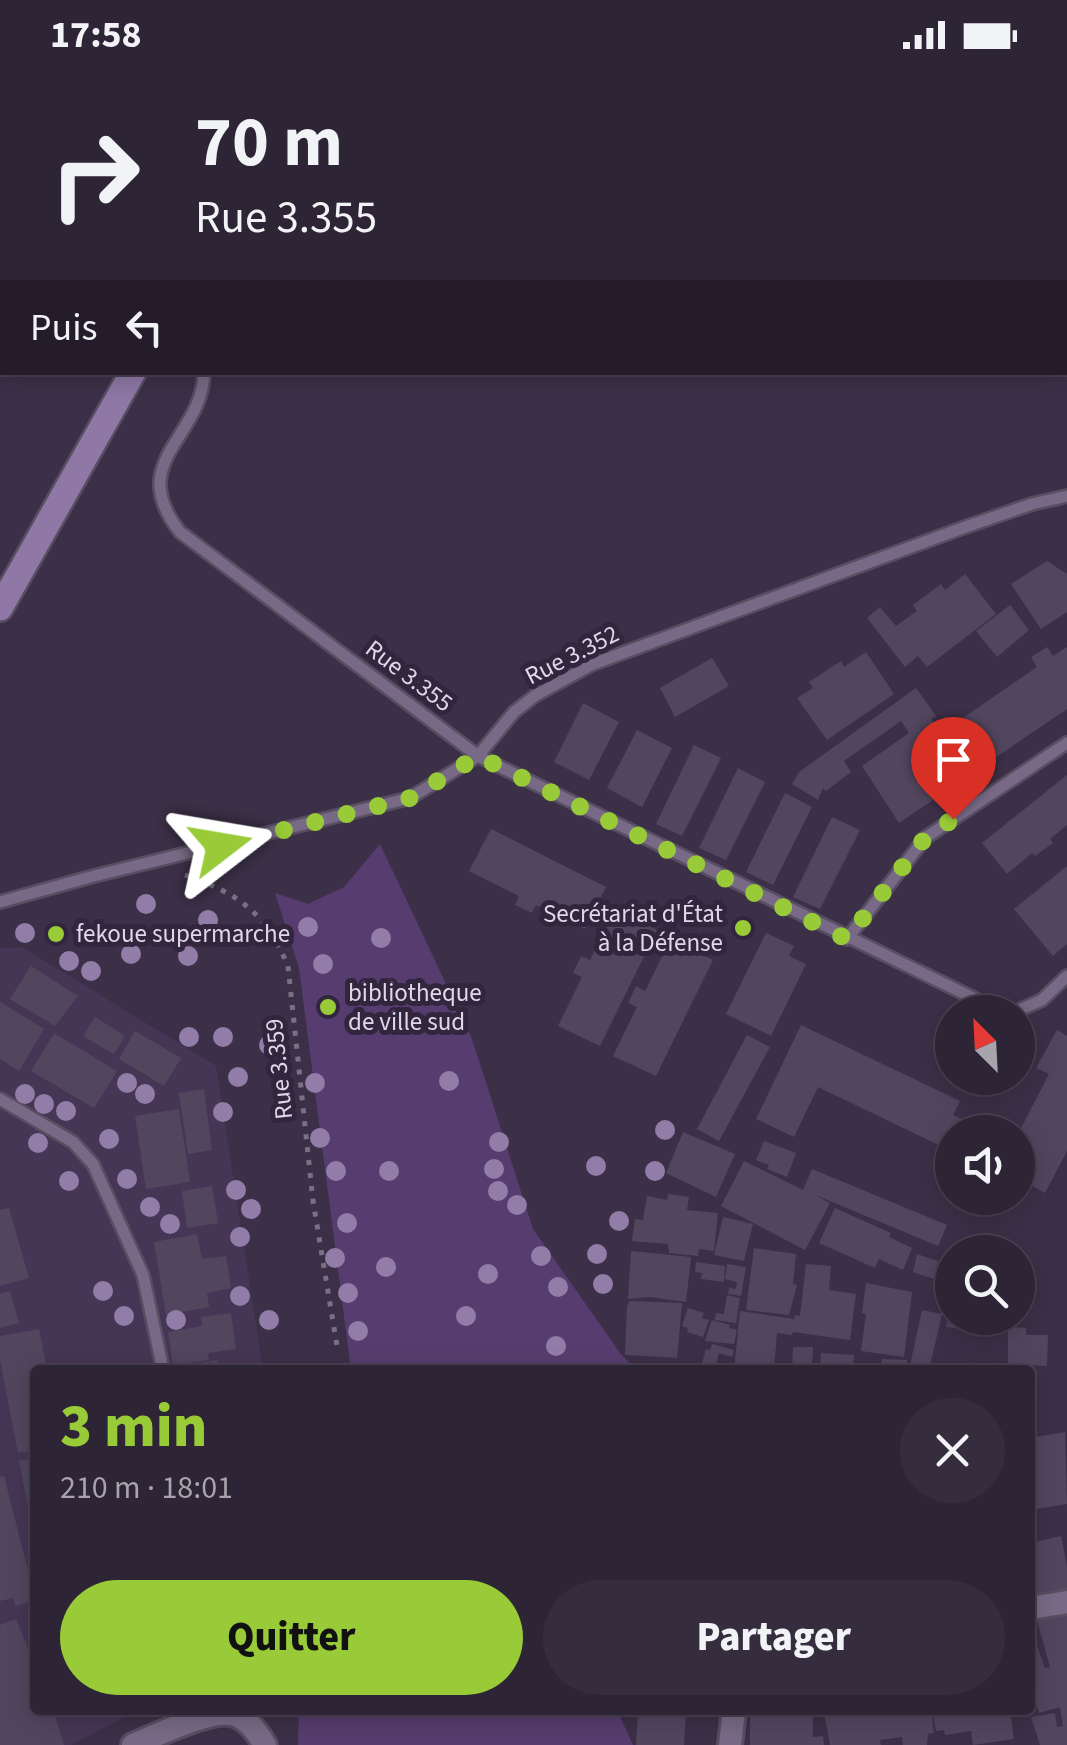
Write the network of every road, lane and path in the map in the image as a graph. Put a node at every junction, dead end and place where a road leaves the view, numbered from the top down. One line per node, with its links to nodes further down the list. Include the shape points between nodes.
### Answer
1 (132, 375): 4 (street)
2 (204, 375): 6 (lane, Rue 3.355, via 204,391 158,482 162,510 180,532)
3 (1067, 496): 6 (lane, Rue 3.352, via 594,664 514,712)
4 (0, 608)
5 (1067, 743): 9 (lane, via 925,838)
6 (478, 756): 7 (lane, Rue 3.352, via 410,798); 9 (lane, Rue 3.355)
7 (143, 865): 8 (lane, Rue 3.352); 14 (path, Rue 3.359, via 226,889 275,936 288,966 313,1201)
8 (0, 902)
9 (847, 939): 11 (lane, Rue 3.355)
10 (1067, 976): 12 (lane)
11 (966, 995)
12 (1035, 1003)
13 (0, 1099): 15 (lane, via 73,1142 93,1164 143,1275)
14 (338, 1352)
15 (162, 1365)
16 (1067, 1602): 17 (street)
17 (1035, 1607)
18 (224, 1715): 21 (street)
19 (232, 1715): 22 (street, via 255,1728)
20 (733, 1715): 23 (street)
21 (133, 1745)
22 (265, 1745)
23 (730, 1745)

